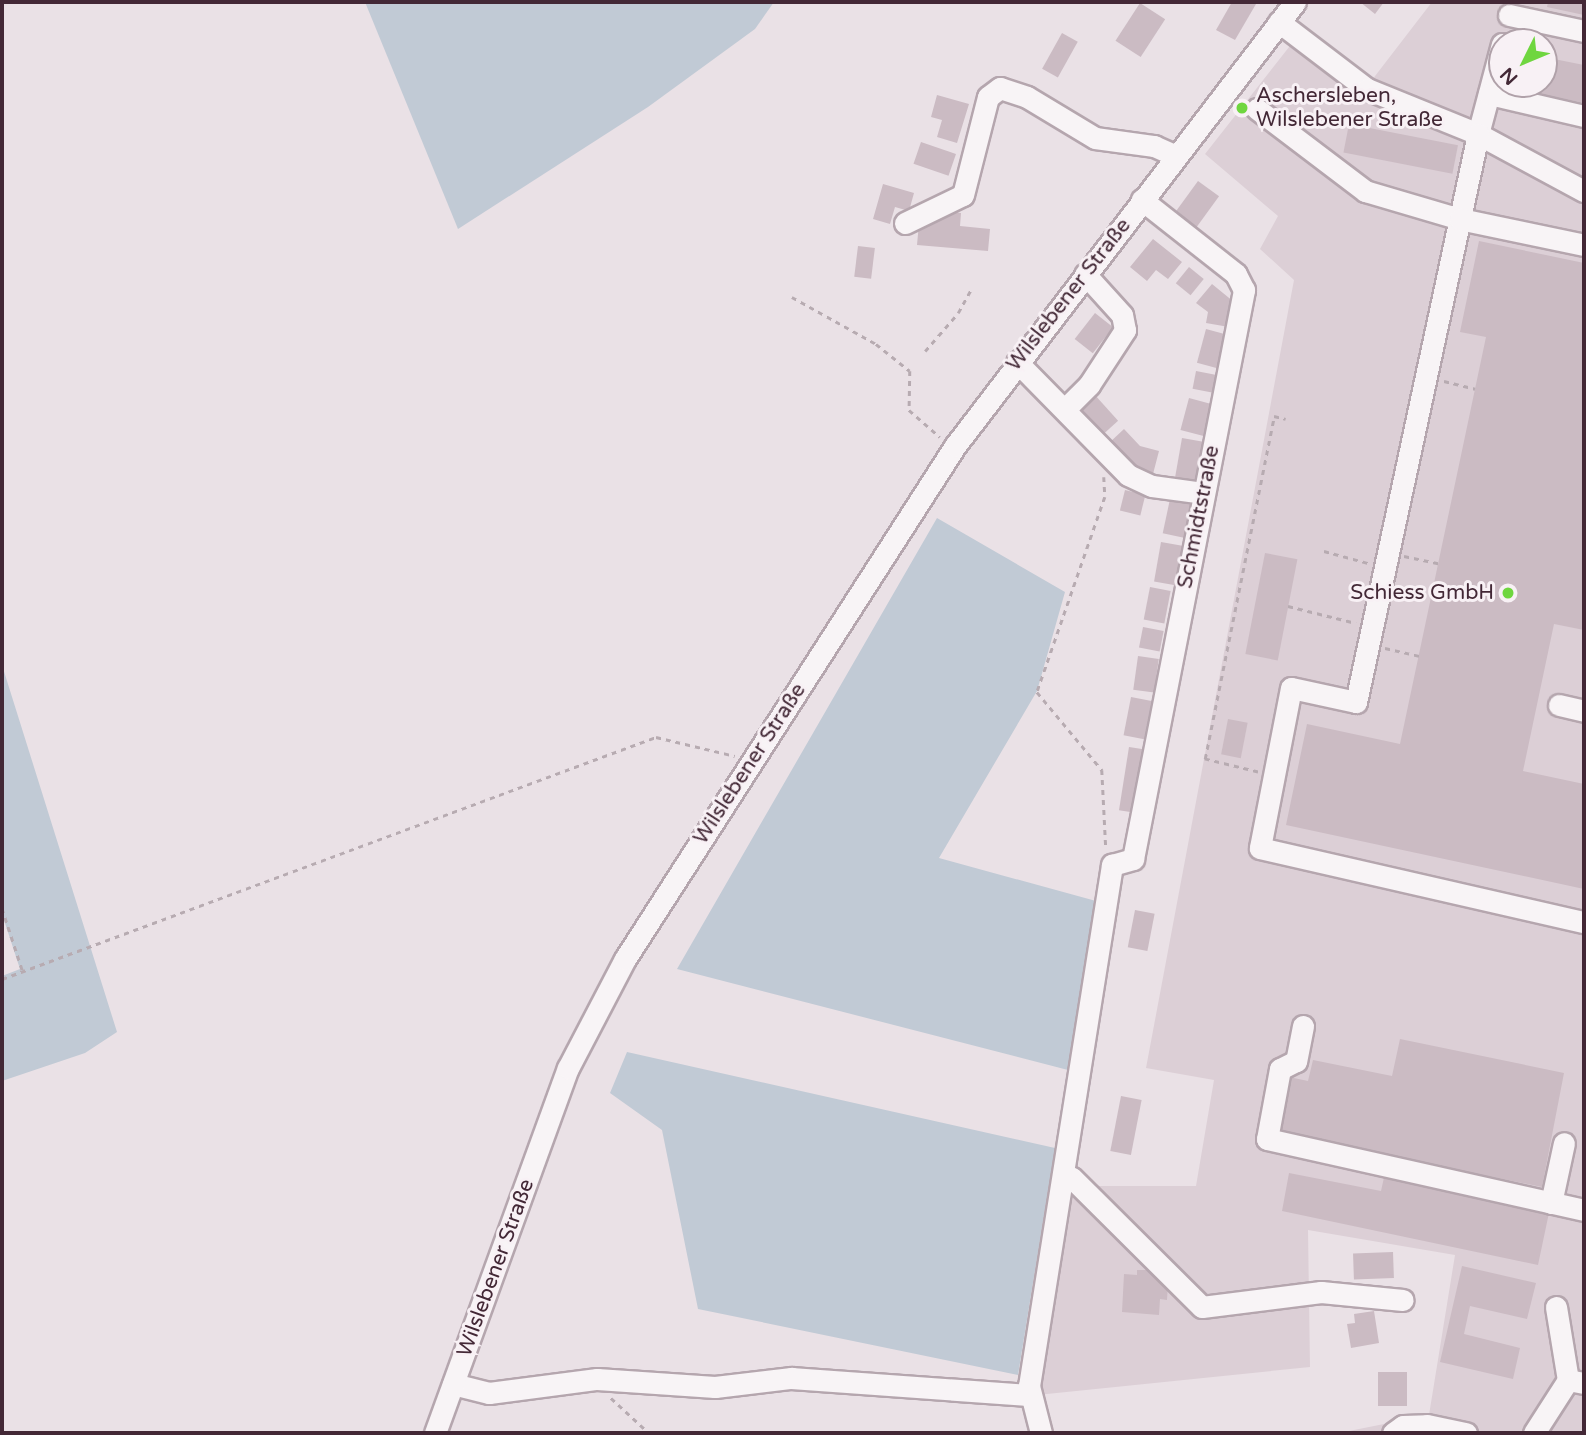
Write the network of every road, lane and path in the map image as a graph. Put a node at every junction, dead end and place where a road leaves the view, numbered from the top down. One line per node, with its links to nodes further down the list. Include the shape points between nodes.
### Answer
1 (1295, 2): 3 (street, Wilslebener Straße)
2 (1511, 8): 4 (street); 5 (street)
3 (1279, 22): 10 (street, via 1367,89); 11 (street, Wilslebener Straße)
4 (1506, 28)
5 (1584, 31)
6 (1488, 98): 10 (street)
7 (1506, 98): 9 (street)
8 (1257, 109): 14 (street, via 1366,191)
9 (1584, 116)
10 (1478, 134): 12 (street); 14 (street)
11 (1176, 156): 13 (street, Wilslebener Straße); 15 (street, via 1154,146 1095,138 1027,97 1000,88 988,97 963,195)
12 (1584, 191)
13 (1142, 200): 17 (street, Wilslebener Straße); 28 (street, Schmidtstraße, via 1242,281 1244,290)
14 (1460, 219): 16 (street); 22 (street)
15 (905, 223)
16 (1584, 245)
17 (1085, 274): 21 (street, Wilslebener Straße); 24 (street, via 1122,315 1125,330 1089,385)
18 (972, 288): 20 (path, via 958,313)
19 (792, 297): 26 (path, via 876,344 909,371 909,410 921,425)
20 (925, 351)
21 (1013, 368): 24 (street); 26 (street, Wilslebener Straße)
22 (1426, 377): 23 (path); 30 (street)
23 (1475, 389)
24 (1065, 409): 28 (street, via 1128,475 1152,486)
25 (1286, 419): 38 (path, via 1274,416 1205,759)
26 (955, 446): 37 (street, Wilslebener Straße)
27 (1103, 473): 39 (path, via 1105,497 1037,692 1101,769 1101,813)
28 (1203, 493): 39 (street, Schmidtstraße, via 1133,859)
29 (1324, 551): 30 (path)
30 (1386, 560): 31 (path); 33 (street)
31 (1438, 563)
32 (1287, 606): 33 (path)
33 (1370, 635): 34 (path); 38 (street, via 1356,702 1291,688)
34 (1419, 656)
35 (1559, 705): 36 (street)
36 (1584, 711)
37 (750, 764): 42 (path, via 730,754 656,737); 53 (street, Wilslebener Straße, via 591,1017)
38 (1272, 776): 41 (street, via 1260,848)
39 (1112, 864): 46 (street)
40 (2, 908): 42 (path)
41 (1584, 922)
42 (23, 972): 43 (path)
43 (2, 979)
44 (1303, 1026): 47 (street, via 1296,1060 1280,1069 1267,1139)
45 (1564, 1143): 47 (street)
46 (1063, 1175): 49 (street, via 1072,1178 1202,1307 1321,1293); 54 (street)
47 (1551, 1203): 48 (street)
48 (1584, 1210)
49 (1403, 1300)
50 (1556, 1307): 52 (street)
51 (597, 1379): 53 (street, via 489,1393); 54 (street, via 715,1387 791,1378); 56 (path)
52 (1576, 1382): 60 (street)
53 (453, 1384): 55 (street, Wilslebener Straße)
54 (1028, 1395): 57 (street)
55 (435, 1433)
56 (649, 1433)
57 (1041, 1433)
58 (1393, 1433): 59 (street, via 1404,1426 1427,1425)
59 (1466, 1433)
60 (1534, 1433)

